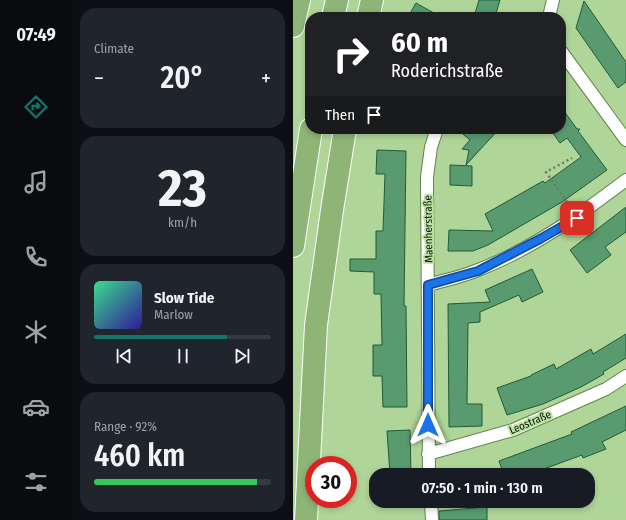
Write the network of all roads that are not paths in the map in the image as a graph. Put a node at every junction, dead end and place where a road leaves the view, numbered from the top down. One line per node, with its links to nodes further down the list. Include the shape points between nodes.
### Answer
1 (299, 0): 8 (highway)
2 (337, 0): 5 (highway)
3 (372, 0): 6 (highway)
4 (553, 0): 7 (street)
5 (334, 12)
6 (369, 12)
7 (550, 12)
8 (293, 26)
9 (566, 58): 13 (street)
10 (310, 134): 15 (highway)
11 (344, 134): 21 (highway, via 317,325)
12 (435, 134): 16 (street, Maenherstraße, via 427,177)
13 (626, 140)
14 (626, 180): 16 (street, via 577,218 540,239 478,271)
15 (293, 246)
16 (428, 285): 18 (street, Maenherstraße)
17 (626, 376): 18 (street, Leostraße, via 606,389 513,430)
18 (428, 454): 19 (street, Maenherstraße)
19 (429, 468)
20 (431, 508): 22 (street)
21 (306, 520)
22 (432, 520)

